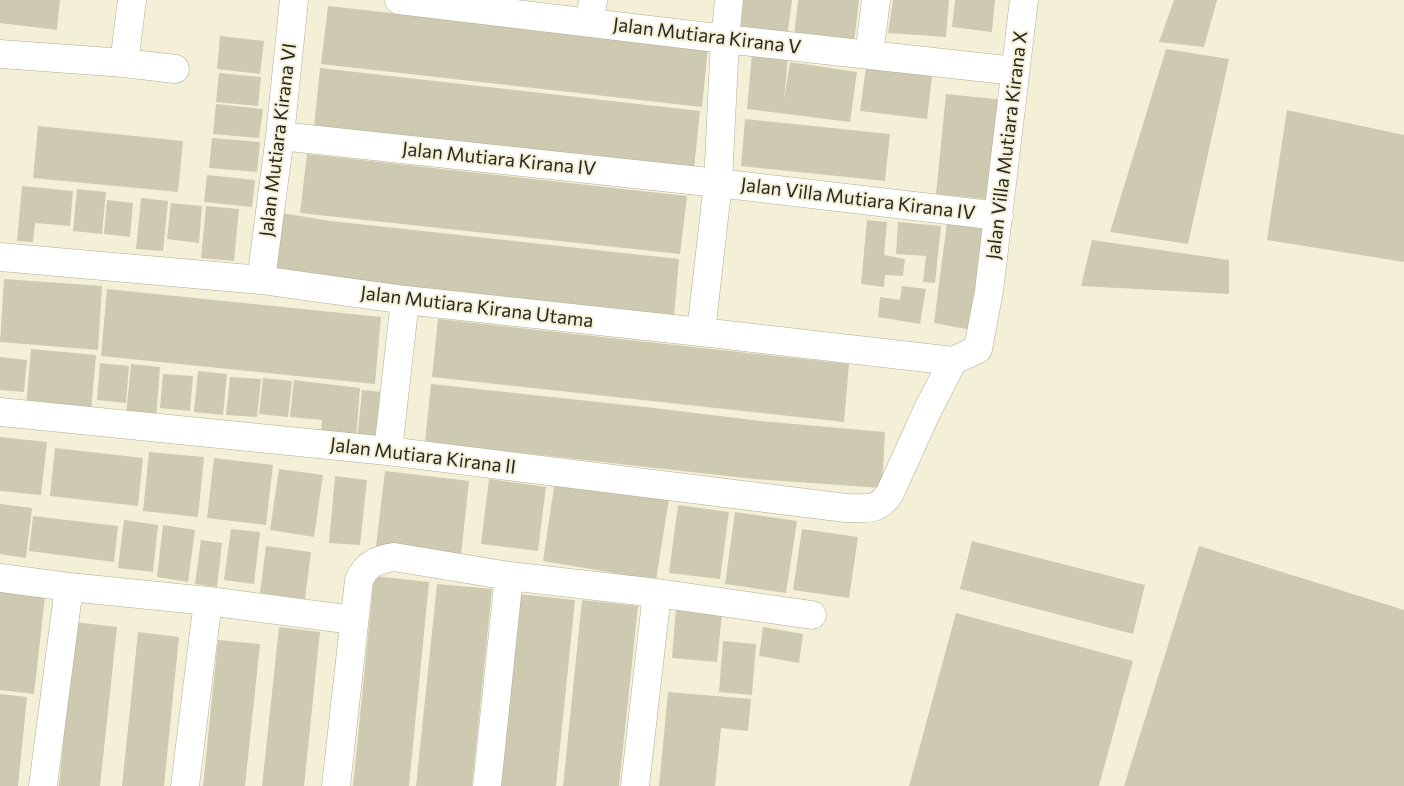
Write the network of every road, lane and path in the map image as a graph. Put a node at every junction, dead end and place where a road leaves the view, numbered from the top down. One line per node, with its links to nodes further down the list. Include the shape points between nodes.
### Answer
1 (132, 0): 12 (street)
2 (294, 0): 15 (street, Jalan Mutiara Kirana VI)
3 (399, 0): 7 (street, Jalan Mutiara Kirana V)
4 (729, 0): 9 (street)
5 (876, 0): 11 (street)
6 (1024, 0): 14 (street, Jalan Villa Mutiara Kirana X)
7 (438, 2): 8 (street, Jalan Mutiara Kirana V)
8 (592, 11): 9 (street, Jalan Mutiara Kirana V)
9 (725, 39): 11 (street, Jalan Mutiara Kirana V); 16 (street)
10 (0, 54): 12 (street)
11 (869, 55): 14 (street, Jalan Mutiara Kirana V)
12 (124, 63): 13 (street)
13 (175, 69)
14 (1015, 71): 17 (street, Jalan Villa Mutiara Kirana X)
15 (280, 136): 16 (street, Jalan Mutiara Kirana IV); 19 (street, Jalan Mutiara Kirana VI)
16 (718, 182): 17 (street, Jalan Villa Mutiara Kirana IV); 21 (street)
17 (999, 216): 22 (street, Jalan Villa Mutiara Kirana X, via 978,349)
18 (0, 257): 19 (street, Jalan Mutiara Kirana Utama)
19 (262, 280): 20 (street, Jalan Mutiara Kirana Utama)
20 (405, 300): 21 (street, Jalan Mutiara Kirana Utama); 24 (street)
21 (701, 332): 22 (street, Jalan Mutiara Kirana Utama)
22 (953, 361): 24 (street, Jalan Mutiara Kirana II, via 887,499 875,508 846,508)
23 (0, 412): 24 (street, Jalan Mutiara Kirana II)
24 (388, 451)
25 (509, 576): 28 (street); 31 (street, via 394,557 376,560 363,571 359,580); 35 (street)
26 (0, 578): 27 (street)
27 (69, 587): 29 (street); 32 (street)
28 (657, 593): 30 (street); 36 (street)
29 (208, 601): 31 (street); 33 (street)
30 (812, 615)
31 (353, 620): 34 (street)
32 (44, 786)
33 (185, 786)
34 (336, 786)
35 (486, 786)
36 (635, 786)

